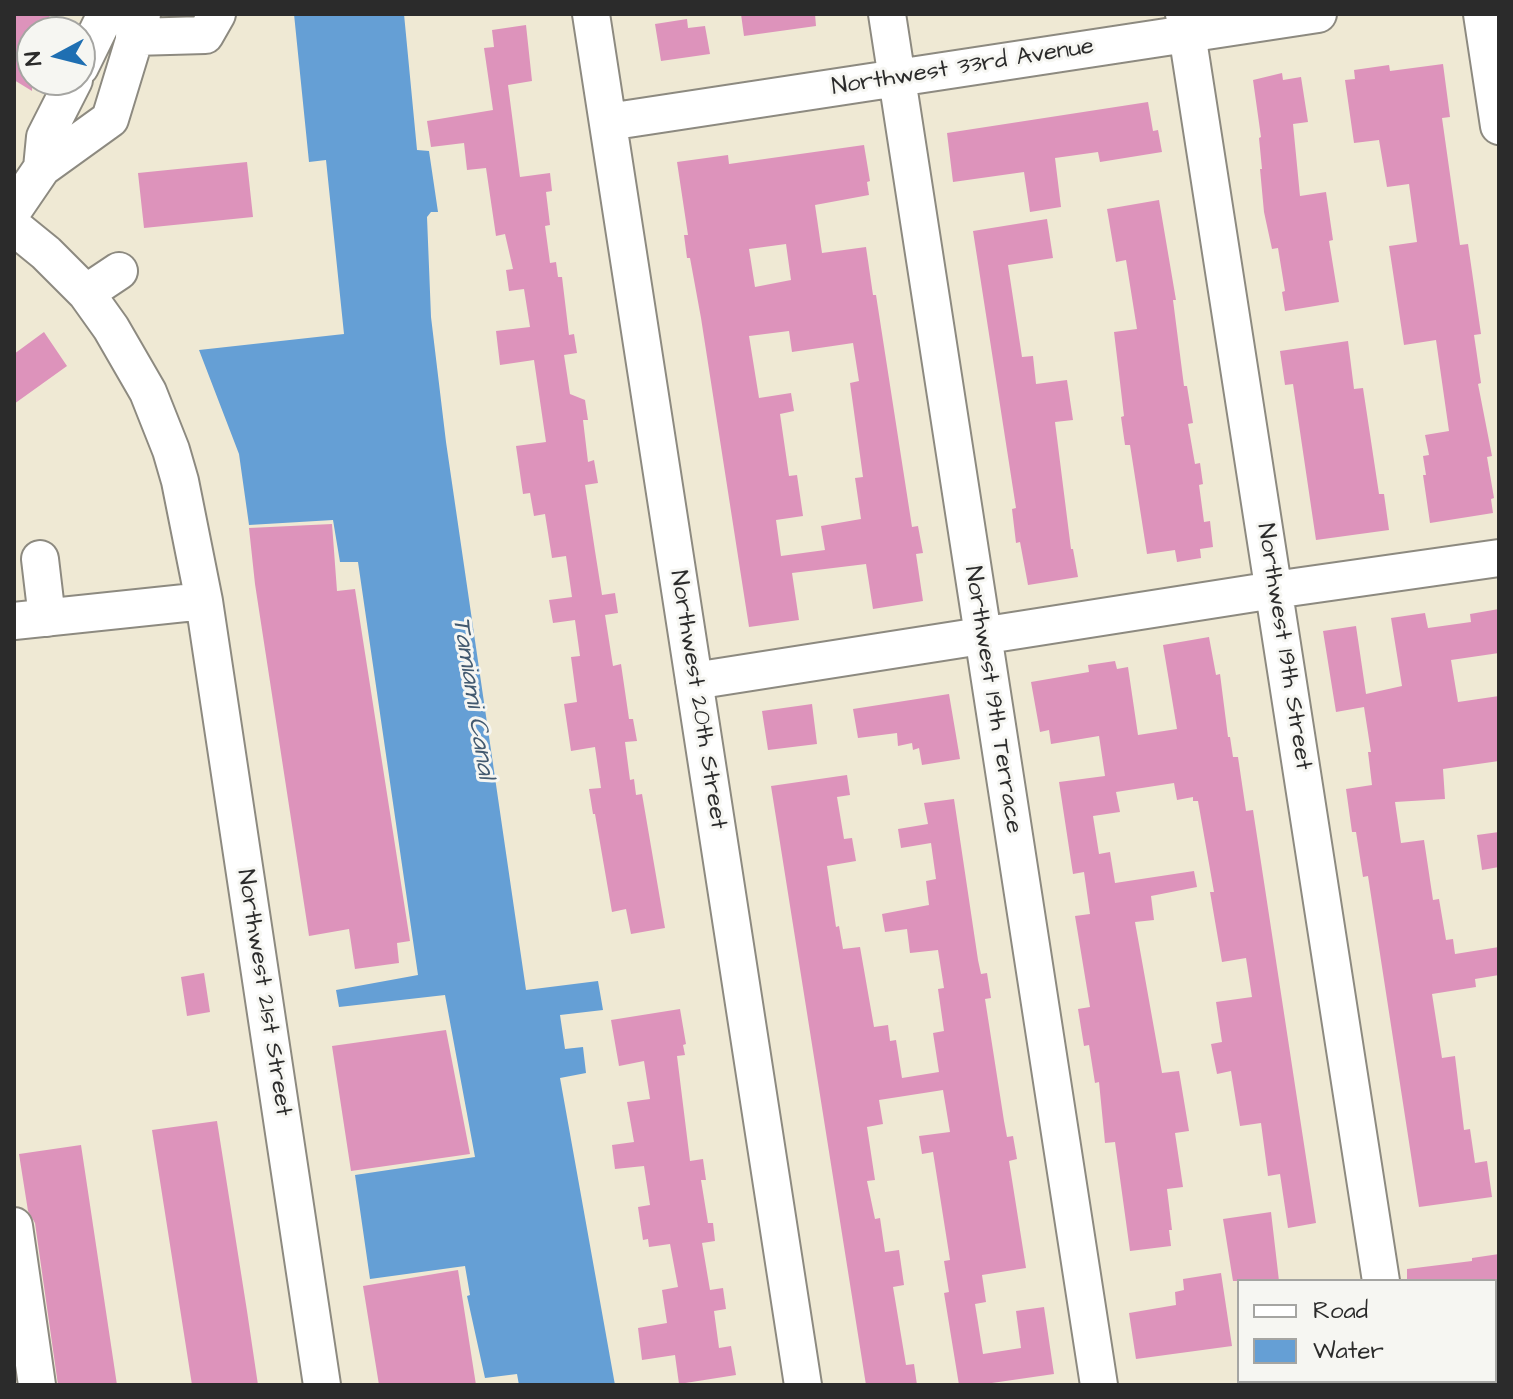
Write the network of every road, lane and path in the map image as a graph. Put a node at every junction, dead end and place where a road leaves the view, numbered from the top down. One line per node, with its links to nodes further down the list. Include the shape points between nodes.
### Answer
1 (106, 14): 10 (street)
2 (168, 14): 9 (street)
3 (217, 14): 9 (street, via 205,35)
4 (591, 14): 13 (street, Northwest 20th Street)
5 (887, 14): 11 (street, Northwest 19th Terrace)
6 (1318, 14): 8 (street, Northwest 33rd Avenue)
7 (1482, 14): 14 (street)
8 (1186, 24): 11 (street, Northwest 33rd Avenue); 22 (street, Northwest 19th Street)
9 (138, 25): 15 (street, via 110,119)
10 (96, 34)
11 (897, 79): 13 (street, Northwest 33rd Avenue); 25 (street, Northwest 19th Terrace)
12 (66, 96): 15 (street, via 45,137)
13 (608, 122): 26 (street, Northwest 20th Street)
14 (1499, 126)
15 (42, 168): 16 (street)
16 (14, 209)
17 (14, 227): 19 (street)
18 (119, 271): 19 (street)
19 (86, 293): 23 (street, via 125,349 156,409 180,481)
20 (1499, 558): 22 (street)
21 (40, 559): 24 (street)
22 (1274, 590): 25 (street); 28 (street, Northwest 19th Street)
23 (204, 601): 24 (street); 30 (street, Northwest 21st Street)
24 (30, 619)
25 (982, 636): 26 (street); 32 (street, Northwest 19th Terrace)
26 (694, 681): 31 (street, Northwest 20th Street)
27 (14, 1226): 29 (street)
28 (1381, 1279)
29 (37, 1385)
30 (322, 1385)
31 (803, 1385)
32 (1099, 1385)

